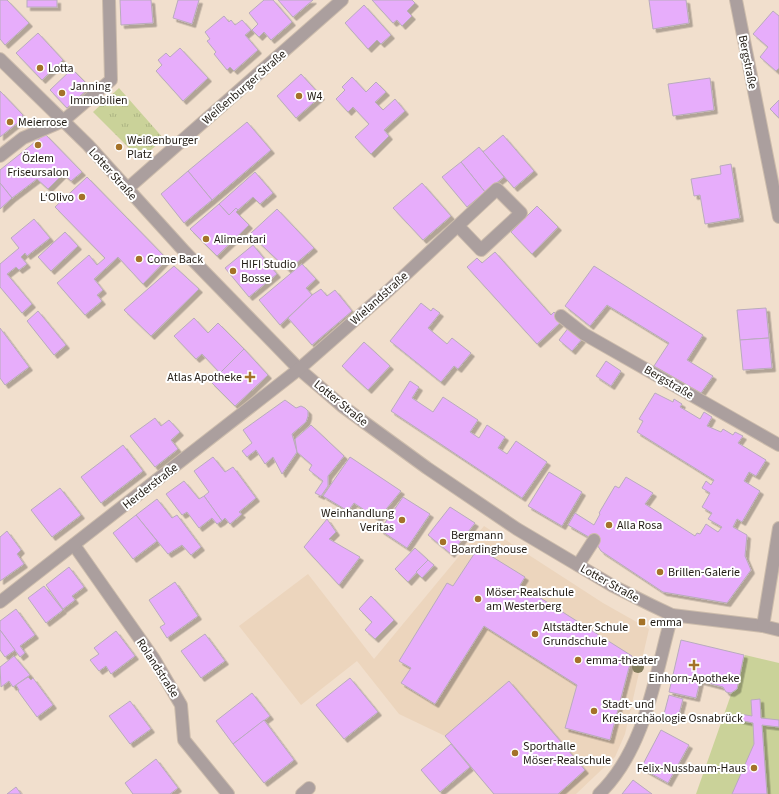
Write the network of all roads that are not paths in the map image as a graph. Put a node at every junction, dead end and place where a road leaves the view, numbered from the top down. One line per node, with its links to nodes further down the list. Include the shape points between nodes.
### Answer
1 (109, 0): 5 (street, via 111,80)
2 (342, 0): 7 (street, Weißenburger Straße)
3 (736, 0): 8 (street, Bergstraße)
4 (0, 59): 5 (street, Lotter Straße)
5 (63, 121): 6 (street, via 23,138); 7 (street, Lotter Straße)
6 (0, 156)
7 (127, 189): 11 (street, Lotter Straße)
8 (779, 218)
9 (458, 226): 9 (street, Wielandstraße, via 481,250 521,213 497,189); 11 (street, Wielandstraße)
10 (561, 316): 12 (street, Bergstraße, via 584,334)
11 (299, 369): 15 (street, Herderstraße); 16 (street, Lotter Straße, via 342,406 427,468)
12 (779, 445)
13 (779, 528): 20 (street)
14 (594, 540): 16 (street)
15 (74, 545): 17 (street, Herderstraße); 22 (street, Rolandstraße, via 154,659 181,704 184,740)
16 (578, 565): 18 (street, Lotter Straße, via 613,586)
17 (0, 602)
18 (672, 615): 20 (street, Lotter Straße); 23 (street, via 642,728 625,764)
19 (779, 620): 20 (street, Lotter Straße)
20 (763, 626): 21 (street, Lotter Straße)
21 (779, 630)
22 (228, 794)
23 (599, 794)

